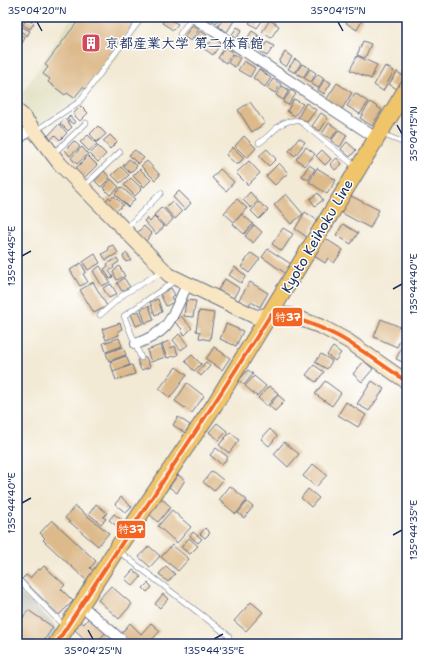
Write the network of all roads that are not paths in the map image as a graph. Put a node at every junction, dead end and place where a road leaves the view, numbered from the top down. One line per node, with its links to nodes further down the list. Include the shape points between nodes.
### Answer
1 (142, 17): 7 (lane, via 79,102)
2 (193, 17): 3 (lane); 8 (street)
3 (180, 34)
4 (407, 88): 8 (main road, Kyoto Keihoku Line)
5 (17, 111): 7 (street)
6 (86, 124): 13 (lane)
7 (33, 130): 9 (street); 13 (street)
8 (378, 135): 11 (lane); 14 (main road, Kyoto Keihoku Line)
9 (17, 140)
10 (259, 143): 14 (lane, via 283,122 292,119 300,121)
11 (407, 144)
12 (120, 152): 15 (lane)
13 (52, 155): 15 (street)
14 (357, 168): 20 (main road, Kyoto Keihoku Line)
15 (83, 187): 17 (street)
16 (161, 194): 17 (lane)
17 (124, 230): 18 (street)
18 (164, 270): 19 (street); 21 (lane, via 124,294)
19 (182, 282): 20 (street, via 256,317); 22 (street, via 175,313 166,328); 22 (lane, via 124,316)
20 (271, 314): 24 (street, via 290,315 322,327 348,341); 25 (main road, Kyoto Keihoku Line, via 215,404)
21 (100, 315)
22 (136, 344): 23 (lane)
23 (141, 358)
24 (407, 382)
25 (116, 550): 27 (main road, Kyoto Keihoku Line); 31 (lane, via 228,636)
26 (17, 578): 28 (lane)
27 (81, 605): 28 (main road, Kyoto Keihoku Line); 30 (street)
28 (66, 628): 29 (main road, Kyoto Keihoku Line)
29 (56, 644)
30 (126, 644)
31 (226, 644)

